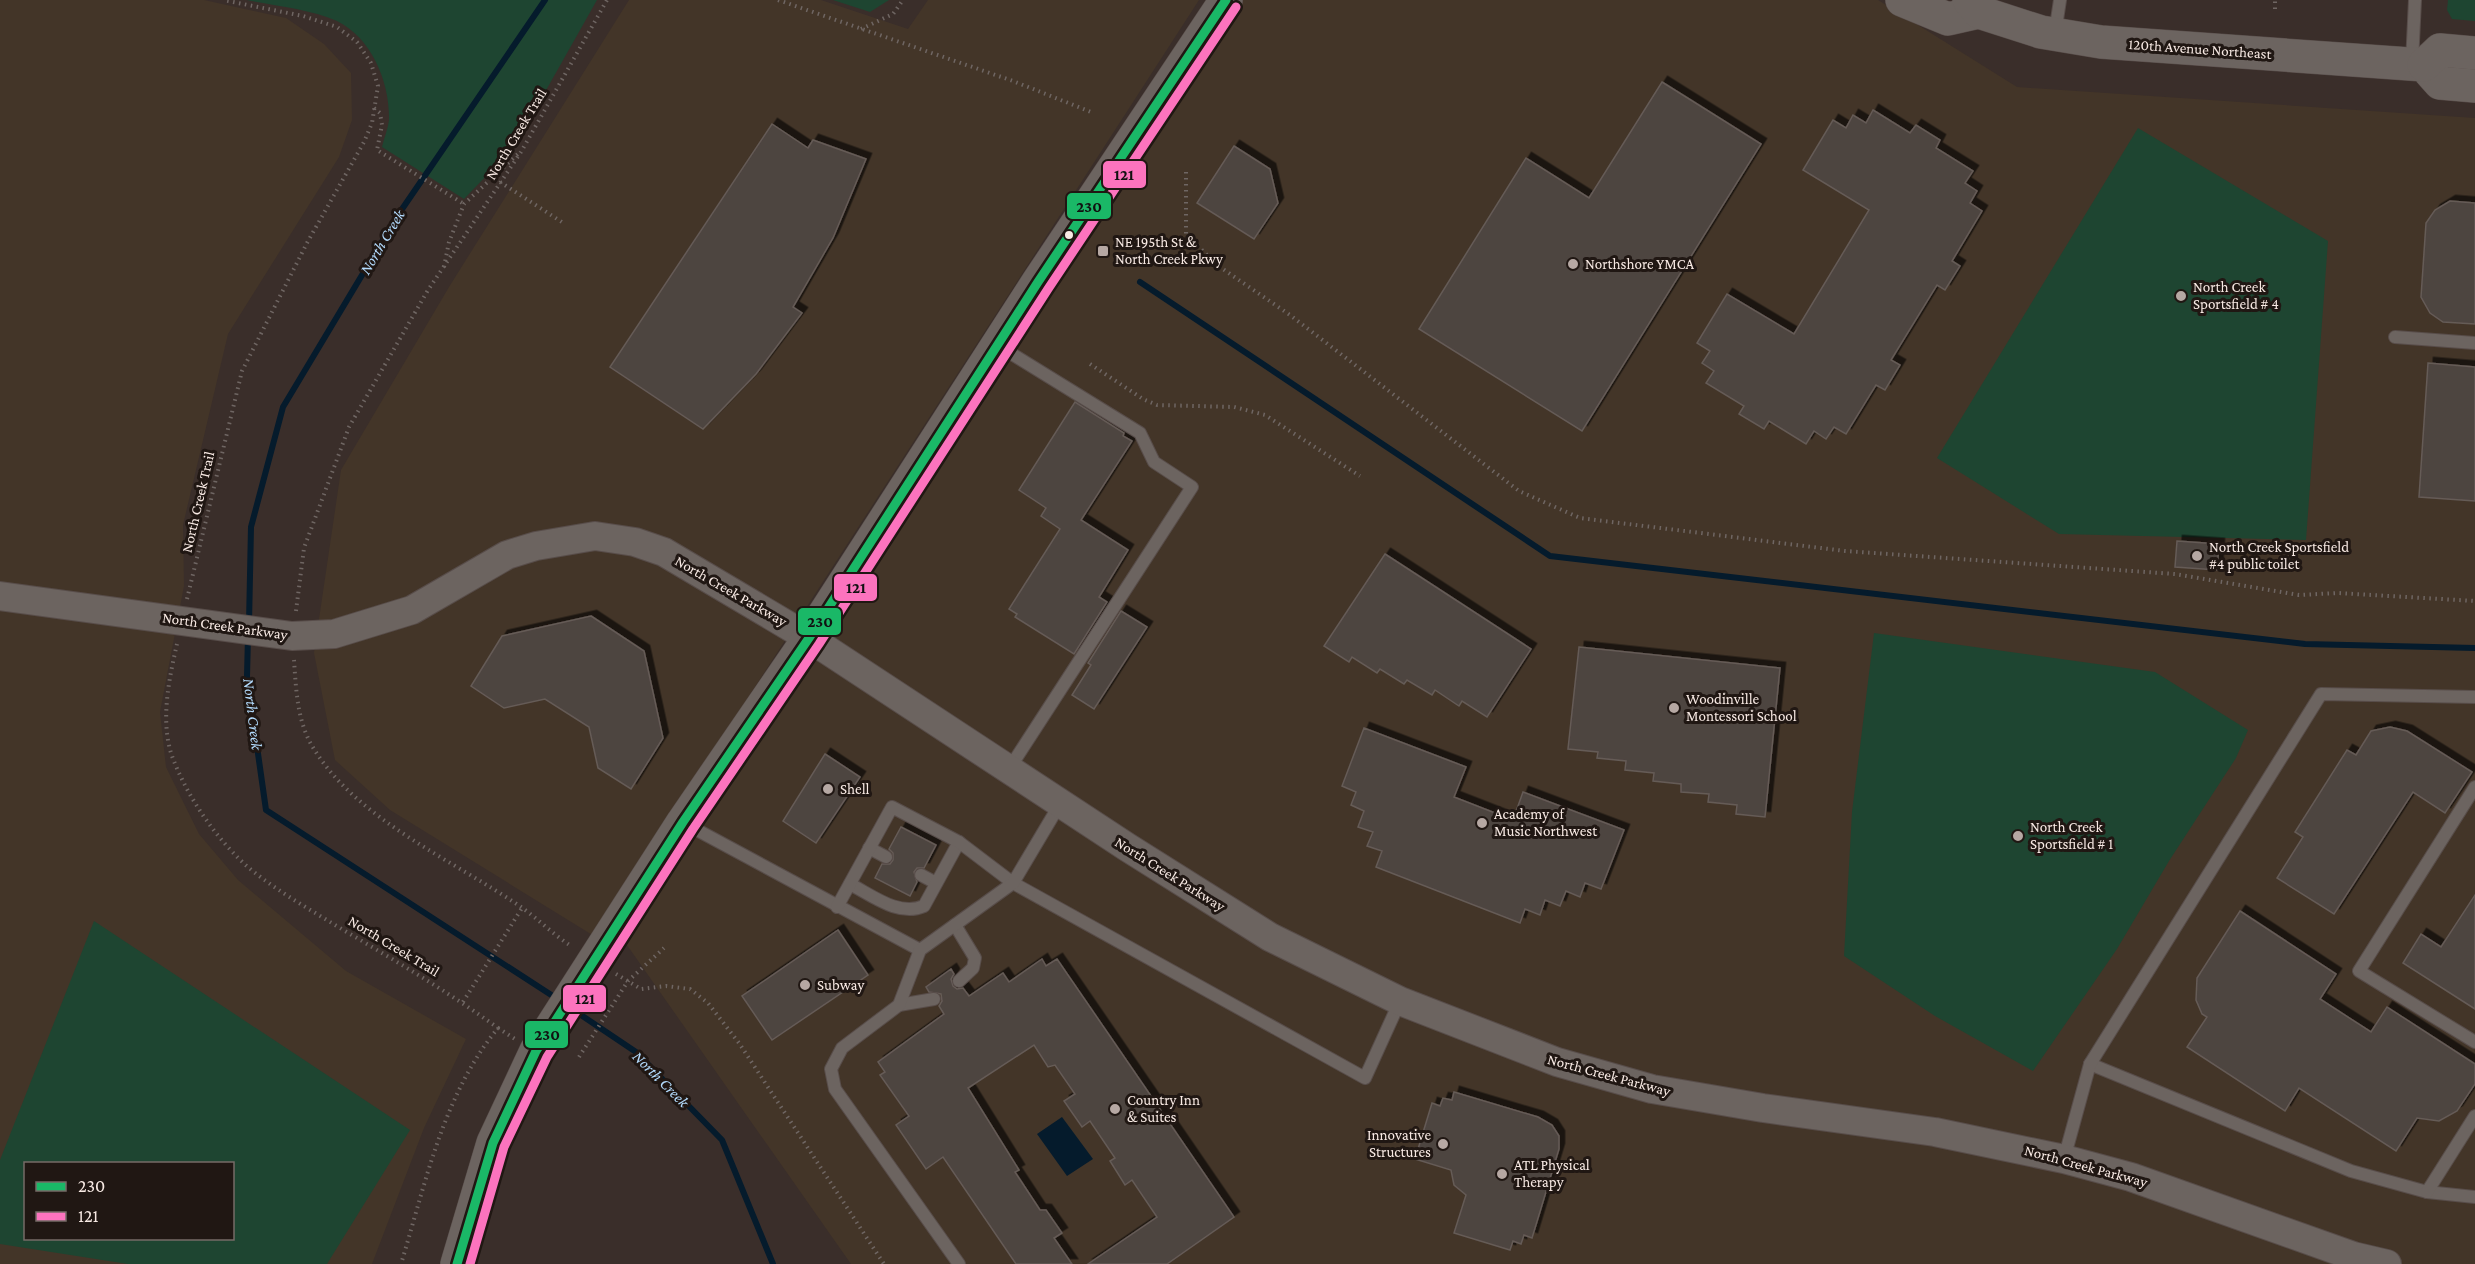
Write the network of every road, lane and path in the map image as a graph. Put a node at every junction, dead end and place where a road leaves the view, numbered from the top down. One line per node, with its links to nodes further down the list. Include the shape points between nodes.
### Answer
1 (224, 0): 17 (path, North Creek Trail, via 337,27 357,42 371,63 378,86)
2 (608, 0): 19 (path, North Creek Trail)
3 (778, 0): 12 (path)
4 (903, 0): 12 (path, via 893,14)
5 (1226, 0): 27 (main road)
6 (1902, 0): 10 (main road, 120th Avenue Northeast, via 1948,19)
7 (2060, 0): 13 (lane)
8 (2275, 0): 11 (path)
9 (2415, 0): 15 (lane)
10 (1974, 6): 13 (main road, 120th Avenue Northeast)
11 (2275, 9)
12 (861, 29): 18 (path)
13 (2054, 34): 15 (main road, 120th Avenue Northeast, via 2101,42)
14 (2475, 53): 15 (main road, via 2440,50)
15 (2418, 65): 16 (main road, via 2440,83)
16 (2475, 86)
17 (374, 108): 22 (path, via 380,113 382,125 377,150); 33 (path, North Creek Trail, via 364,142 242,371)
18 (1091, 112)
19 (520, 152): 21 (path, North Creek Trail); 22 (path)
20 (1186, 172): 31 (path, via 1186,234 1217,265 1290,315 1520,491 1581,518 1845,551 2175,574 2299,595 2338,593)
21 (500, 182): 23 (path); 24 (path, North Creek Trail)
22 (464, 204): 24 (path)
23 (565, 224)
24 (444, 267): 32 (path, North Creek Trail, via 349,427 304,548)
25 (2396, 337): 26 (lane)
26 (2475, 343)
27 (998, 345): 35 (main road); 37 (lane, via 1140,433 1154,462 1192,487)
28 (1090, 364): 29 (path, via 1157,405 1234,407 1264,415)
29 (1360, 476)
30 (0, 596): 33 (street, North Creek Parkway)
31 (2475, 601)
32 (297, 603)
33 (183, 620): 34 (street, North Creek Parkway); 58 (path, North Creek Trail, via 166,710 172,755 194,800 222,839 248,867 283,893)
34 (280, 634): 35 (street, North Creek Parkway, via 334,634 361,627 412,610 507,555 546,543 595,536 664,552); 49 (path, via 297,706 311,744 350,793 392,826)
35 (809, 638): 37 (street, North Creek Parkway); 40 (main road)
36 (2475, 697): 62 (lane, via 2321,694)
37 (1009, 769): 39 (street, North Creek Parkway)
38 (2475, 787): 60 (lane, via 2360,971)
39 (1061, 802): 46 (lane); 57 (street, North Creek Parkway, via 1270,937)
40 (683, 822): 48 (lane); 53 (main road)
41 (959, 842): 42 (lane, via 892,807); 45 (lane); 46 (lane)
42 (869, 848): 43 (lane); 47 (lane)
43 (886, 857)
44 (921, 875): 45 (lane)
45 (936, 883): 47 (lane, via 924,906 914,910 902,910)
46 (1012, 883): 50 (lane); 57 (lane, via 1365,1078)
47 (850, 884): 48 (lane)
48 (837, 907): 52 (lane)
49 (522, 908): 53 (path); 58 (path)
50 (955, 925): 52 (lane); 55 (lane, via 975,958 973,968)
51 (664, 948): 54 (path)
52 (920, 950): 59 (lane)
53 (590, 967): 54 (path); 68 (main road, via 536,1051 493,1143)
54 (628, 981): 61 (path); 69 (path, via 641,989 690,989 708,1003 739,1043)
55 (959, 981)
56 (934, 999): 59 (lane)
57 (1400, 1001): 64 (street, North Creek Parkway, via 1557,1062 1652,1089 1935,1132)
58 (463, 1002): 67 (path, North Creek Trail, via 498,1028 478,1053 449,1109)
59 (899, 1005): 70 (lane, via 842,1048 831,1068 836,1089)
60 (2475, 1042)
61 (579, 1057)
62 (2090, 1064): 64 (lane); 65 (lane, via 2351,1171)
63 (2475, 1116): 65 (lane)
64 (2064, 1159): 71 (street, North Creek Parkway, via 2131,1176 2353,1256)
65 (2427, 1192): 66 (lane)
66 (2475, 1197)
67 (401, 1264)
68 (457, 1264)
69 (884, 1264)
70 (959, 1264)
71 (2387, 1264)

